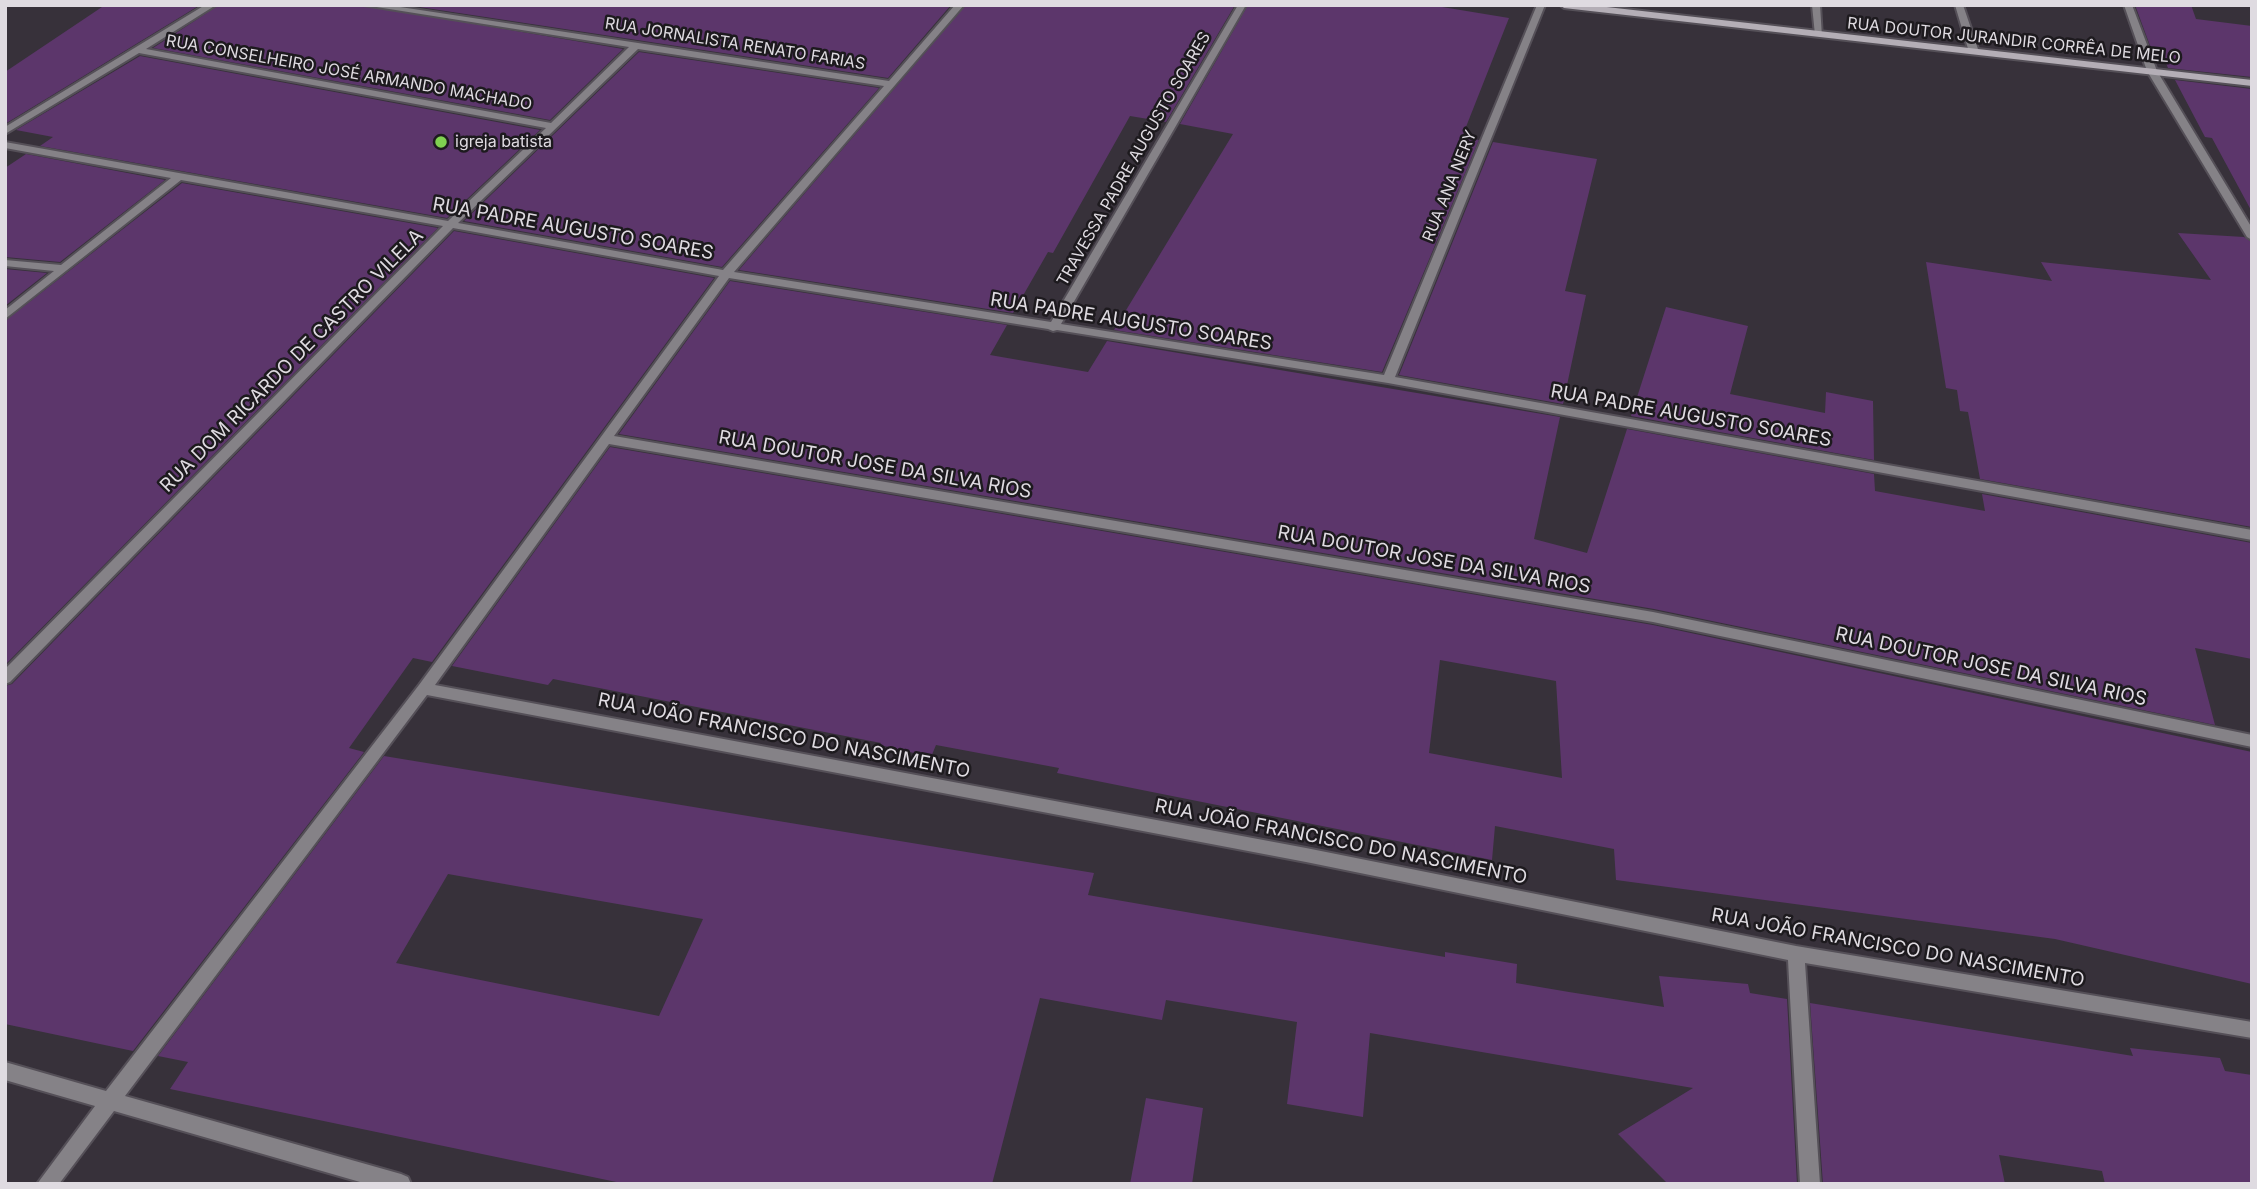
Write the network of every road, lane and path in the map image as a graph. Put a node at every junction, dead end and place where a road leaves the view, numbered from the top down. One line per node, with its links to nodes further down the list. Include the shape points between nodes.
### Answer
1 (212, 5): 12 (street)
2 (369, 5): 11 (street, RUA JORNALISTA RENATO FARIAS)
3 (960, 5): 16 (street)
4 (1242, 5): 27 (street, TRAVESSA PADRE AUGUSTO SOARES)
5 (1541, 5): 28 (street, RUA ANA NERY)
6 (1564, 5): 10 (street, RUA DOUTOR JURANDIR CORRÊA DE MELO)
7 (1816, 5): 10 (street)
8 (1959, 5): 13 (street)
9 (2128, 5): 14 (street)
10 (1819, 35): 13 (street, RUA DOUTOR JURANDIR CORRÊA DE MELO)
11 (637, 45): 16 (street, RUA JORNALISTA RENATO FARIAS); 17 (street, RUA DOM RICARDO DE CASTRO VILELA)
12 (139, 51): 17 (street, RUA CONSELHEIRO JOSÉ ARMANDO MACHADO); 18 (street)
13 (1974, 52): 14 (street, RUA DOUTOR JURANDIR CORRÊA DE MELO)
14 (2152, 71): 15 (street, RUA DOUTOR JURANDIR CORRÊA DE MELO); 22 (street)
15 (2252, 83)
16 (889, 84): 25 (street)
17 (553, 126): 21 (street, RUA DOM RICARDO DE CASTRO VILELA)
18 (5, 131)
19 (5, 145): 20 (street, RUA PADRE AUGUSTO SOARES)
20 (178, 177): 21 (street, RUA PADRE AUGUSTO SOARES); 24 (street)
21 (451, 225): 25 (street, RUA PADRE AUGUSTO SOARES); 31 (street, RUA DOM RICARDO DE CASTRO VILELA)
22 (2252, 237)
23 (5, 263): 24 (street)
24 (63, 269): 26 (street)
25 (726, 274): 27 (street, RUA PADRE AUGUSTO SOARES); 29 (street)
26 (5, 316)
27 (1053, 328): 28 (street, RUA PADRE AUGUSTO SOARES)
28 (1388, 379): 30 (street, RUA PADRE AUGUSTO SOARES)
29 (606, 439): 32 (street); 33 (street, RUA DOUTOR JOSE DA SILVA RIOS, via 1653,617)
30 (2252, 536)
31 (5, 678)
32 (424, 690): 34 (street, RUA JOÃO FRANCISCO DO NASCIMENTO, via 1306,855); 37 (street)
33 (2252, 741)
34 (1796, 954): 35 (street, RUA JOÃO FRANCISCO DO NASCIMENTO); 40 (street)
35 (2252, 1030)
36 (5, 1071): 37 (street)
37 (111, 1101): 38 (street); 39 (street)
38 (47, 1184)
39 (401, 1184)
40 (1810, 1184)

